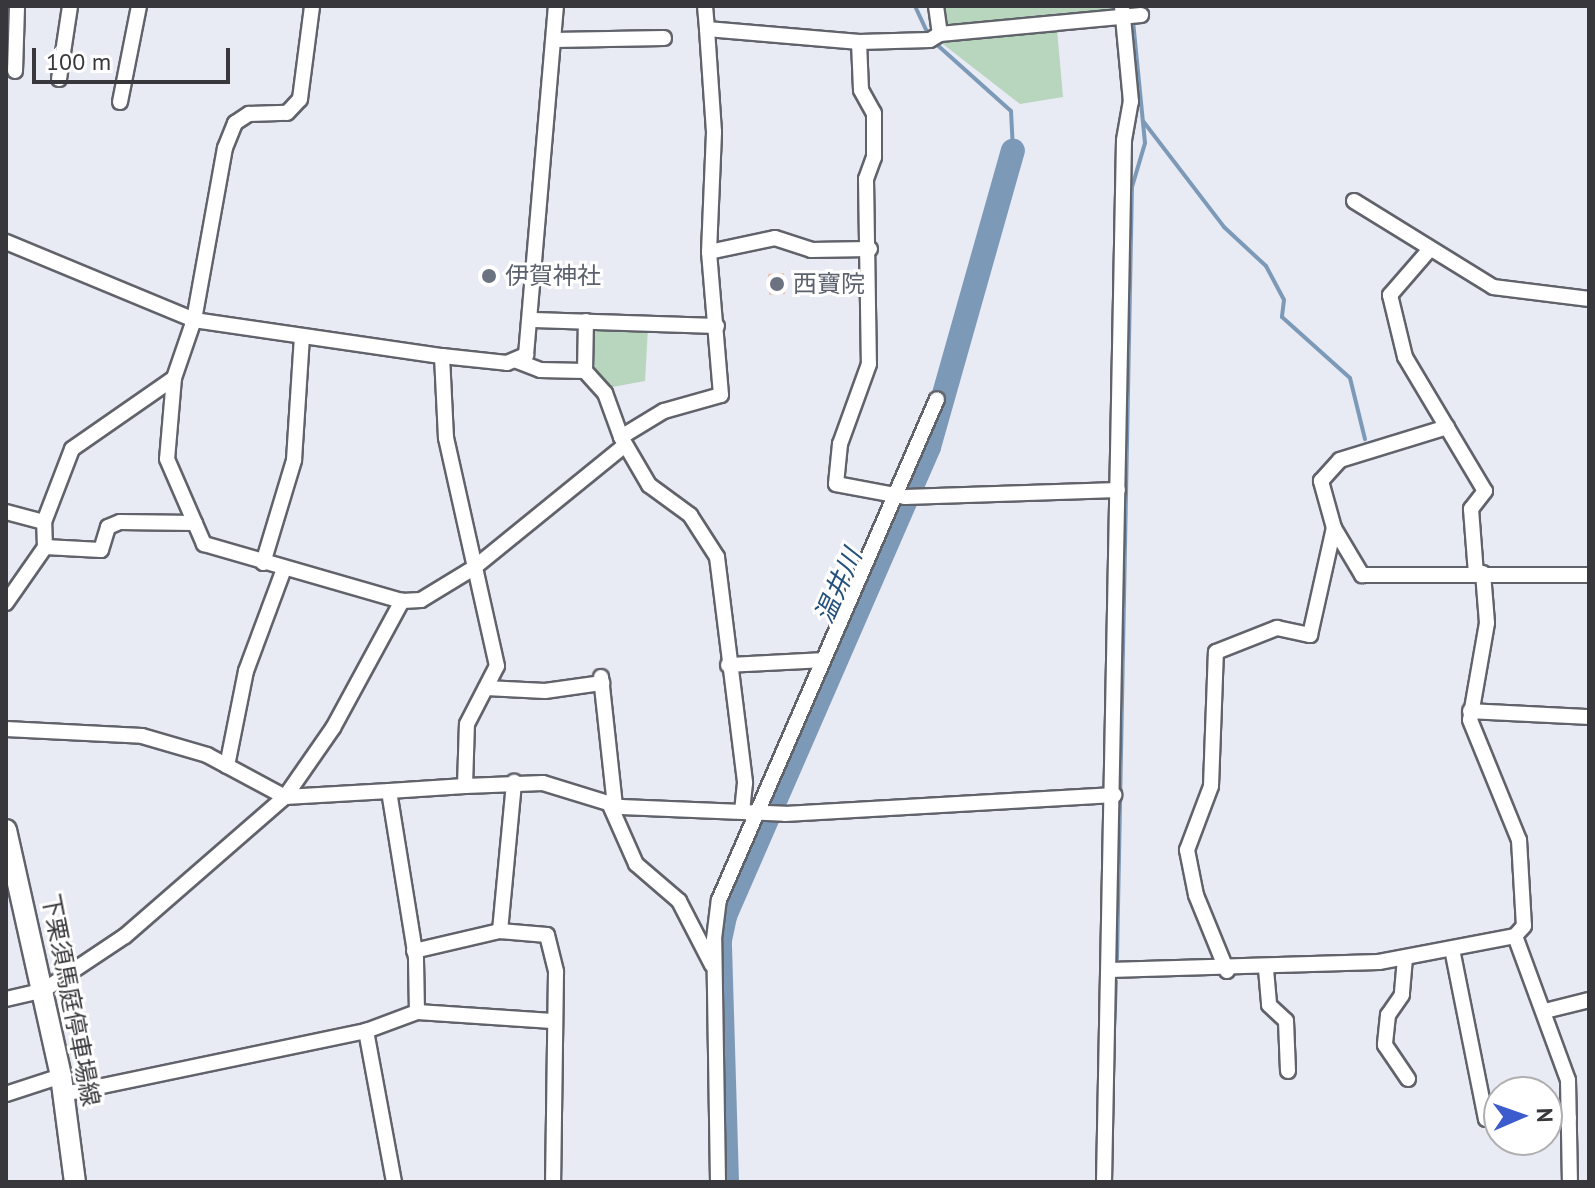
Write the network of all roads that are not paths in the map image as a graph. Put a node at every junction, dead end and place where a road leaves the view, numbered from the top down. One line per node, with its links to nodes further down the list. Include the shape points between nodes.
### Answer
1 (17, 6): 14 (street)
2 (70, 6): 15 (street)
3 (139, 6): 16 (street)
4 (312, 6): 23 (street, via 300,99 287,113 249,114 235,123 225,148)
5 (556, 6): 12 (street)
6 (705, 6): 9 (street)
7 (936, 6): 10 (street)
8 (1130, 14): 10 (street); 35 (street)
9 (707, 29): 13 (street); 21 (street, via 714,132)
10 (940, 34): 13 (street, via 930,40)
11 (664, 38): 12 (street)
12 (554, 40): 24 (street)
13 (859, 42): 19 (street, via 861,90 874,113 874,157 866,179)
14 (15, 71)
15 (59, 79)
16 (120, 102)
17 (1354, 201): 20 (street)
18 (6, 242): 23 (street)
19 (870, 249): 21 (street, via 811,250 775,238); 36 (street, via 869,364 840,444 836,484)
20 (1430, 249): 22 (street, via 1493,287); 33 (street, via 1390,295 1405,357)
21 (709, 252): 26 (street)
22 (1589, 299)
23 (194, 320): 27 (street); 31 (street)
24 (534, 320): 25 (street); 29 (street, via 526,355)
25 (586, 321): 26 (street); 30 (street)
26 (717, 326): 34 (street, via 721,395 664,411)
27 (302, 337): 28 (street); 42 (street, via 294,460)
28 (442, 356): 29 (street); 43 (street, via 446,438)
29 (517, 361): 30 (street, via 540,370)
30 (585, 371): 34 (street, via 616,413)
31 (174, 378): 38 (street, via 72,449); 39 (street, via 167,459)
32 (937, 399): 36 (street)
33 (1447, 427): 40 (street, via 1340,460 1321,481); 45 (street, via 1485,491 1471,509)
34 (623, 441): 43 (street); 50 (street, via 649,485 690,515 717,557)
35 (1118, 490): 36 (street); 59 (street)
36 (896, 497): 49 (street)
37 (6, 512): 38 (street)
38 (44, 522): 41 (street)
39 (195, 523): 41 (street, via 120,522 108,527 101,550); 42 (street, via 204,544)
40 (1334, 528): 45 (street, via 1345,536 1355,570 1362,575); 72 (street, via 1310,635 1277,628 1216,652 1211,786 1187,850 1196,895)
41 (45, 547): 48 (street)
42 (263, 563): 44 (street)
43 (475, 567): 47 (street, via 421,600); 51 (street, via 498,647 497,666)
44 (284, 569): 47 (street); 55 (street, via 246,671)
45 (1480, 573): 46 (street); 52 (street, via 1487,623)
46 (1589, 575)
47 (402, 601): 60 (street, via 333,728)
48 (6, 603)
49 (823, 660): 50 (street); 62 (street)
50 (728, 665): 62 (street, via 745,783)
51 (486, 688): 57 (street, via 467,724); 61 (street, via 545,691 602,680)
52 (1470, 711): 53 (street); 65 (street, via 1478,751 1519,840 1524,926)
53 (1589, 717)
54 (6, 729): 55 (street, via 142,736)
55 (227, 766): 60 (street)
56 (514, 782): 57 (street); 61 (street, via 543,783); 64 (street)
57 (465, 786): 58 (street)
58 (389, 791): 60 (street); 67 (street)
59 (1114, 795): 62 (street); 71 (street)
60 (285, 797): 73 (street, via 125,936)
61 (612, 804): 62 (street); 69 (street, via 636,864 679,901)
62 (758, 812): 69 (street, via 719,900)
63 (6, 830): 73 (main road, 下栗須馬庭停車場線)
64 (500, 931): 67 (street); 78 (street, via 547,935 556,972)
65 (1515, 936): 66 (street); 76 (street)
66 (1452, 949): 68 (street); 84 (street)
67 (414, 951): 77 (street)
68 (1405, 958): 70 (street); 81 (street, via 1402,995 1388,1015 1385,1045)
69 (714, 969): 90 (street)
70 (1266, 969): 72 (street); 80 (street, via 1269,1005 1286,1021)
71 (1109, 970): 72 (street); 91 (street)
72 (1227, 971)
73 (44, 990): 74 (street); 82 (main road, 下栗須馬庭停車場線)
74 (6, 999)
75 (1589, 1000): 76 (street)
76 (1545, 1011): 86 (street, via 1568,1080)
77 (417, 1012): 78 (street); 79 (street)
78 (553, 1021): 89 (street)
79 (366, 1031): 82 (street); 88 (street)
80 (1288, 1071)
81 (1408, 1079)
82 (63, 1085): 83 (street); 87 (main road, 下栗須馬庭停車場線)
83 (6, 1094)
84 (1483, 1104)
85 (1563, 1118): 86 (street)
86 (1569, 1118): 92 (street)
87 (75, 1182)
88 (394, 1182)
89 (553, 1182)
90 (718, 1182)
91 (1104, 1182)
92 (1570, 1182)

